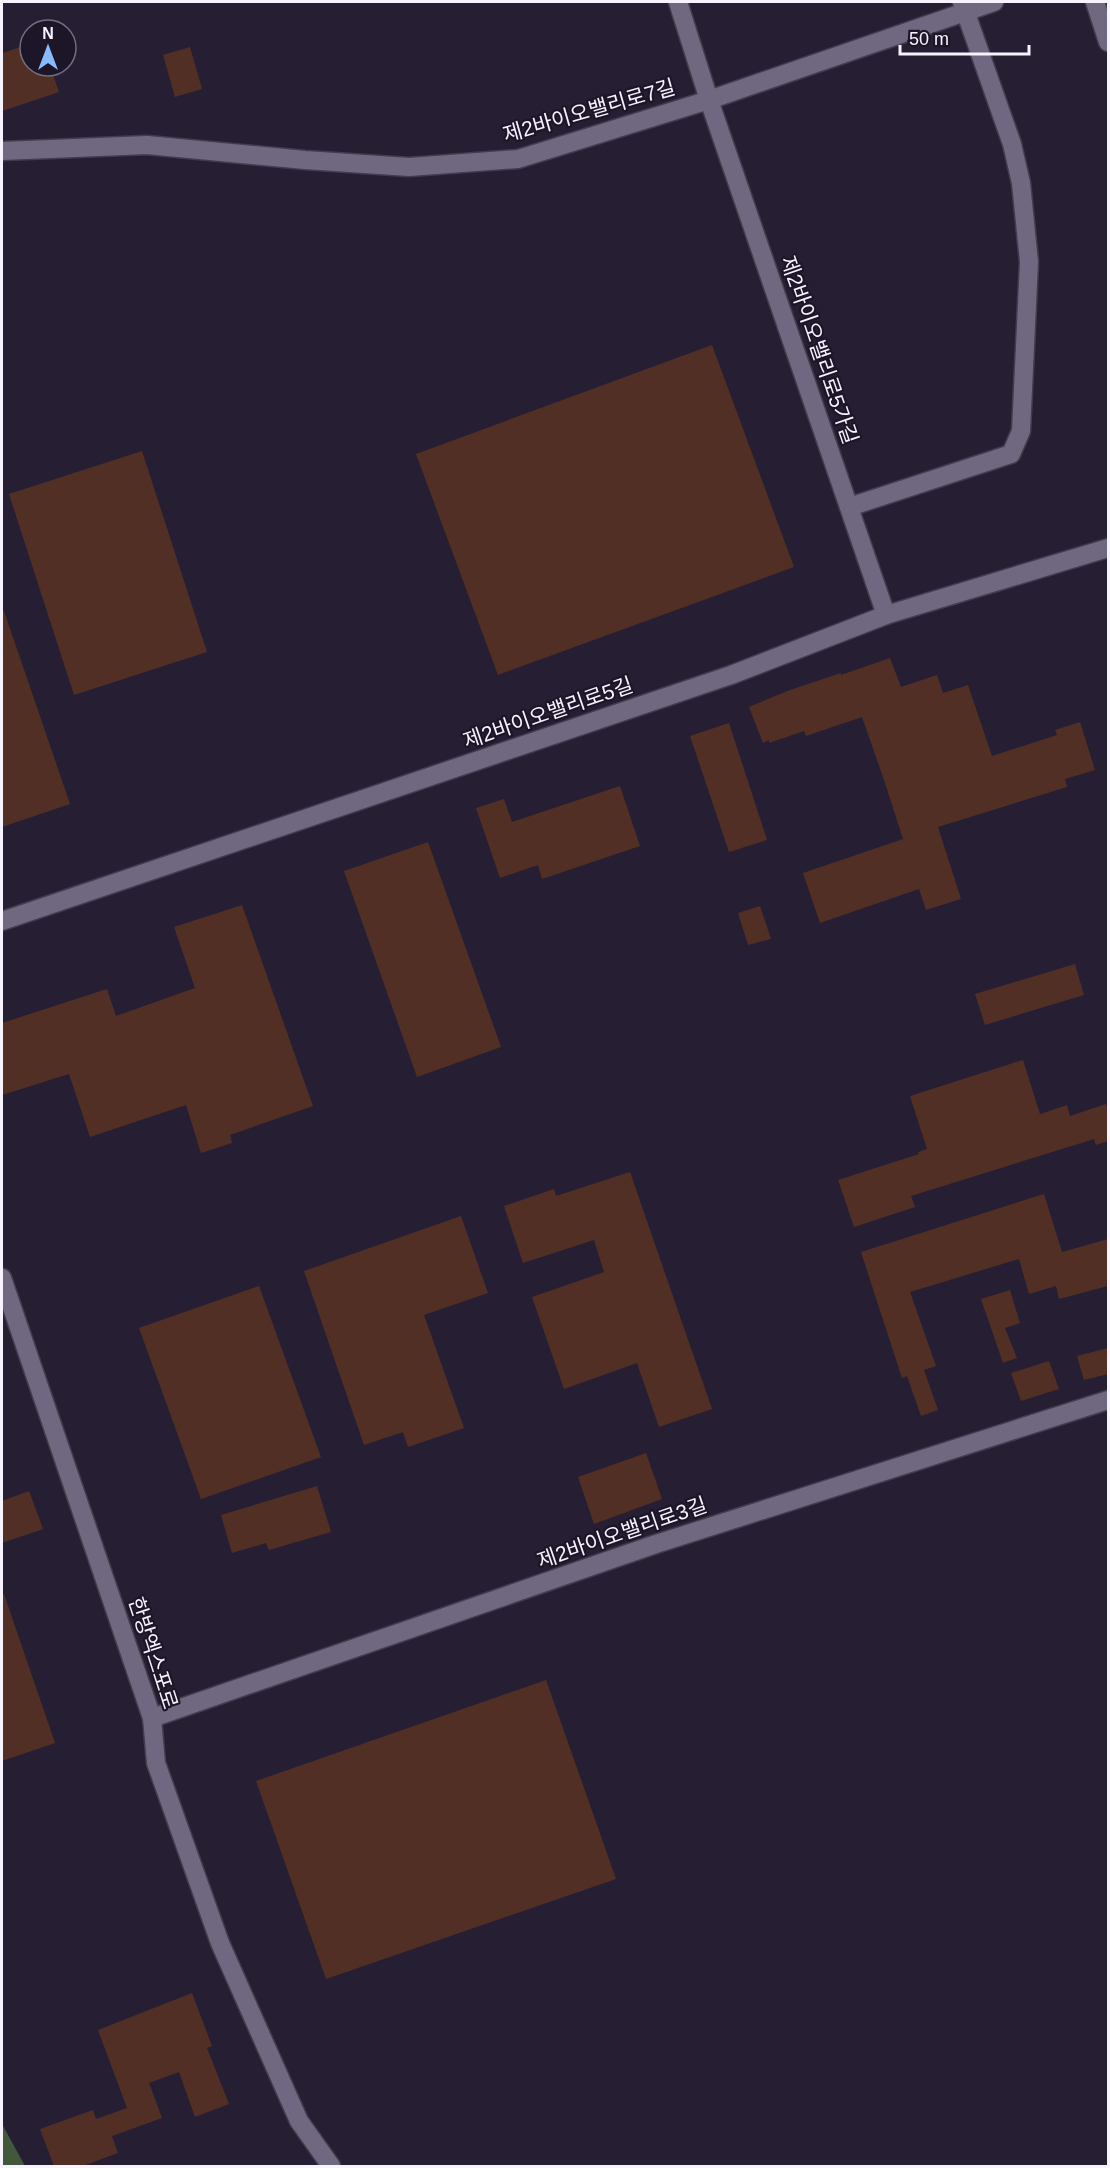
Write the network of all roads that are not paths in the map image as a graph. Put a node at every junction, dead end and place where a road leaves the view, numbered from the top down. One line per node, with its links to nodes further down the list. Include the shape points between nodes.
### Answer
1 (678, 2): 6 (street, 제2바이오밸리로5가길)
2 (994, 2): 4 (street, 제2바이오밸리로7길)
3 (1095, 2): 5 (street)
4 (964, 6): 6 (street, 제2바이오밸리로7길); 8 (street, via 1012,144 1021,183 1029,262 1021,431 1011,454)
5 (1108, 42)
6 (709, 100): 7 (street, 제2바이오밸리로7길, via 518,159 408,167 147,145); 8 (street, 제2바이오밸리로5가길)
7 (2, 152)
8 (849, 507): 10 (street, 제2바이오밸리로5가길)
9 (1108, 548): 10 (street, 제2바이오밸리로5길)
10 (886, 615): 11 (street, 제2바이오밸리로5길, via 730,675)
11 (2, 921)
12 (2, 1278): 14 (street, 한방엑스포로)
13 (1108, 1400): 14 (street, 제2바이오밸리로3길, via 656,1544)
14 (152, 1718): 15 (street, 한방엑스포로, via 156,1763 220,1943 299,2121)
15 (331, 2166)

